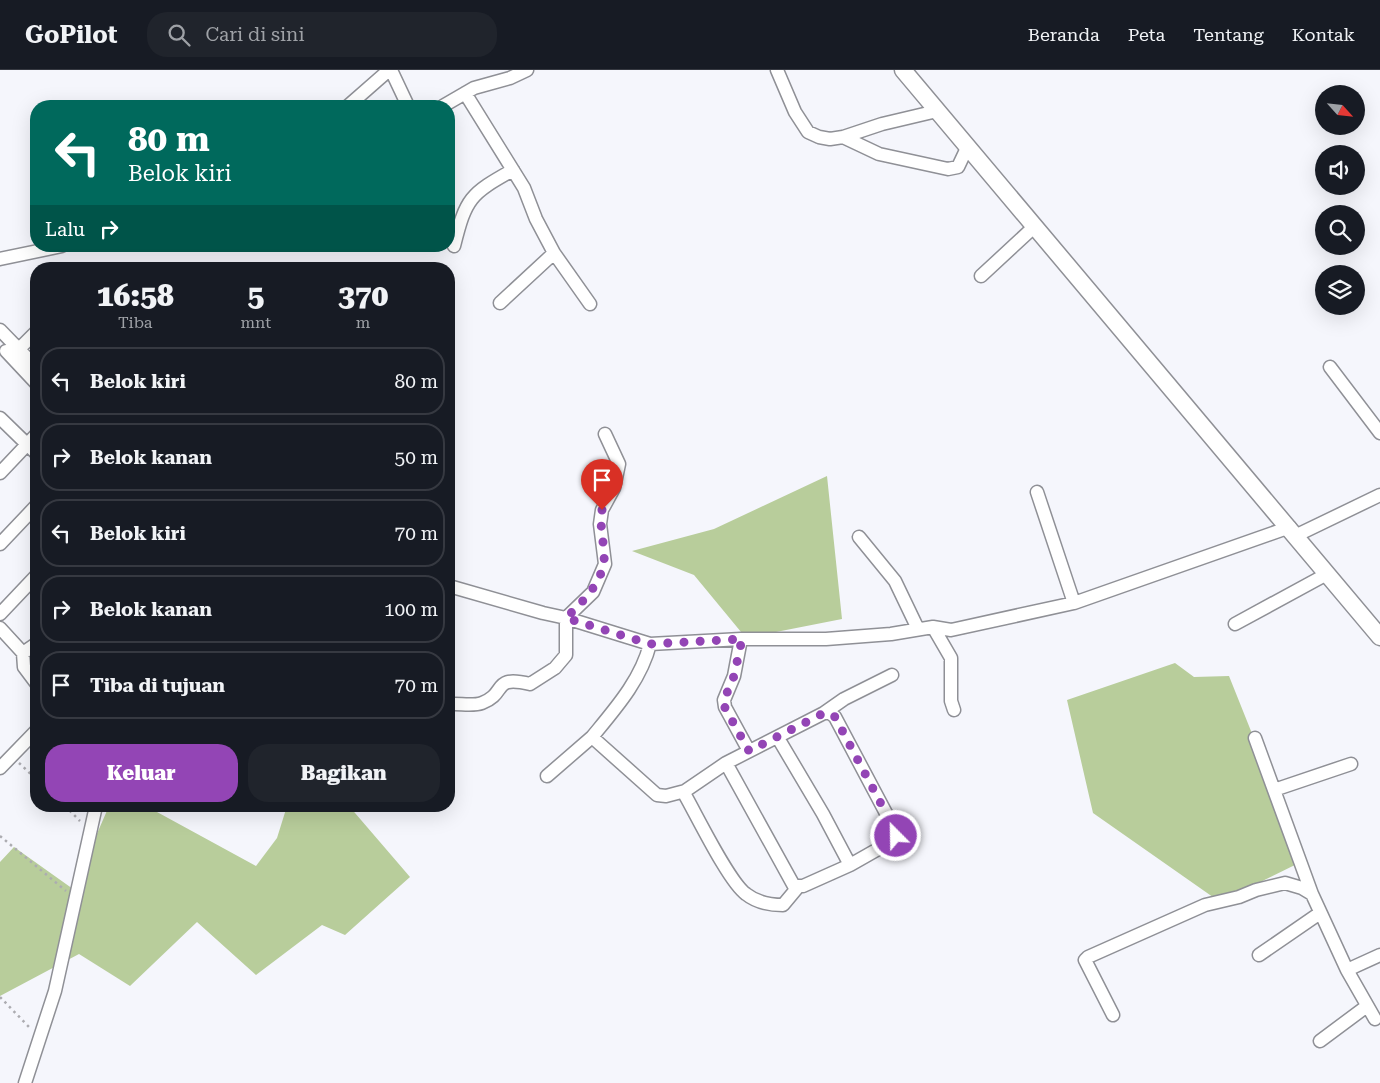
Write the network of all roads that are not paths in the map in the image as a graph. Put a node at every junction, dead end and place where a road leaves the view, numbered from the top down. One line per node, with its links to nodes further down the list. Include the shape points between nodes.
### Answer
1 (390, 70): 6 (street); 7 (street)
2 (527, 70): 5 (street)
3 (777, 70): 10 (street, via 795,112 808,132 812,136 830,139)
4 (908, 76): 9 (main road)
5 (465, 93): 8 (street); 12 (street)
6 (355, 100)
7 (405, 100)
8 (453, 100)
9 (935, 108): 10 (street); 11 (main road)
10 (843, 137): 11 (street, via 879,154 948,169 958,167)
11 (967, 148): 13 (main road)
12 (513, 170): 14 (street, via 471,198); 16 (street, via 530,199)
13 (1035, 226): 18 (street); 36 (main road)
14 (455, 242)
15 (33, 252): 17 (street)
16 (554, 254): 19 (street); 20 (street)
17 (0, 259)
18 (981, 276)
19 (500, 304)
20 (590, 304)
21 (0, 330): 23 (street)
22 (30, 336): 23 (street)
23 (12, 350): 24 (street); 26 (street)
24 (30, 363)
25 (1330, 366): 28 (street)
26 (30, 375)
27 (0, 418): 30 (street)
28 (1380, 433)
29 (605, 434): 44 (street, via 619,464 614,488 601,517 605,564 592,592)
30 (30, 442)
31 (30, 447): 32 (street)
32 (0, 473)
33 (1037, 492): 42 (street)
34 (1380, 496): 36 (street)
35 (30, 512): 38 (street)
36 (1292, 532): 39 (main road); 42 (street)
37 (859, 537): 48 (street, via 895,581)
38 (0, 544)
39 (1327, 574): 45 (street); 49 (main road)
40 (30, 582): 43 (street)
41 (455, 588): 44 (street)
42 (1074, 603): 46 (street, via 951,630)
43 (0, 614)
44 (566, 618): 51 (street); 56 (street, via 566,655 555,668 530,684 506,682 480,704)
45 (1235, 624)
46 (933, 627): 48 (street); 57 (street, via 951,658)
47 (0, 628): 53 (street)
48 (918, 629): 50 (street, via 826,639)
49 (1380, 637)
50 (742, 639): 51 (street); 63 (street, via 734,676 724,700 725,708)
51 (650, 644): 60 (street, via 646,660 625,697)
52 (30, 648): 53 (street)
53 (23, 653): 55 (street, via 24,667)
54 (892, 675): 58 (street)
55 (30, 676)
56 (455, 704)
57 (954, 710)
58 (824, 713): 61 (street); 71 (street, via 835,717 896,832 894,840)
59 (30, 737): 66 (street)
60 (592, 737): 67 (street); 69 (street, via 657,795)
61 (778, 738): 63 (street); 71 (street)
62 (1255, 738): 68 (street)
63 (749, 751): 64 (street)
64 (726, 763): 69 (street); 72 (street, via 794,886)
65 (1351, 764): 68 (street)
66 (0, 768)
67 (547, 776)
68 (1274, 790): 73 (street)
69 (685, 791): 72 (street, via 732,878 746,894 773,905 783,905)
70 (94, 812): 82 (street, via 55,991)
71 (850, 864): 72 (street)
72 (798, 887)
73 (1312, 894): 74 (street); 79 (street, via 1285,883 1205,904 1088,957 1085,960)
74 (1320, 913): 75 (street); 77 (street)
75 (1259, 955)
76 (1380, 955): 77 (street)
77 (1346, 970): 78 (street)
78 (1367, 1006): 80 (street); 81 (street)
79 (1113, 1014)
80 (1375, 1019)
81 (1320, 1041)
82 (25, 1083)

